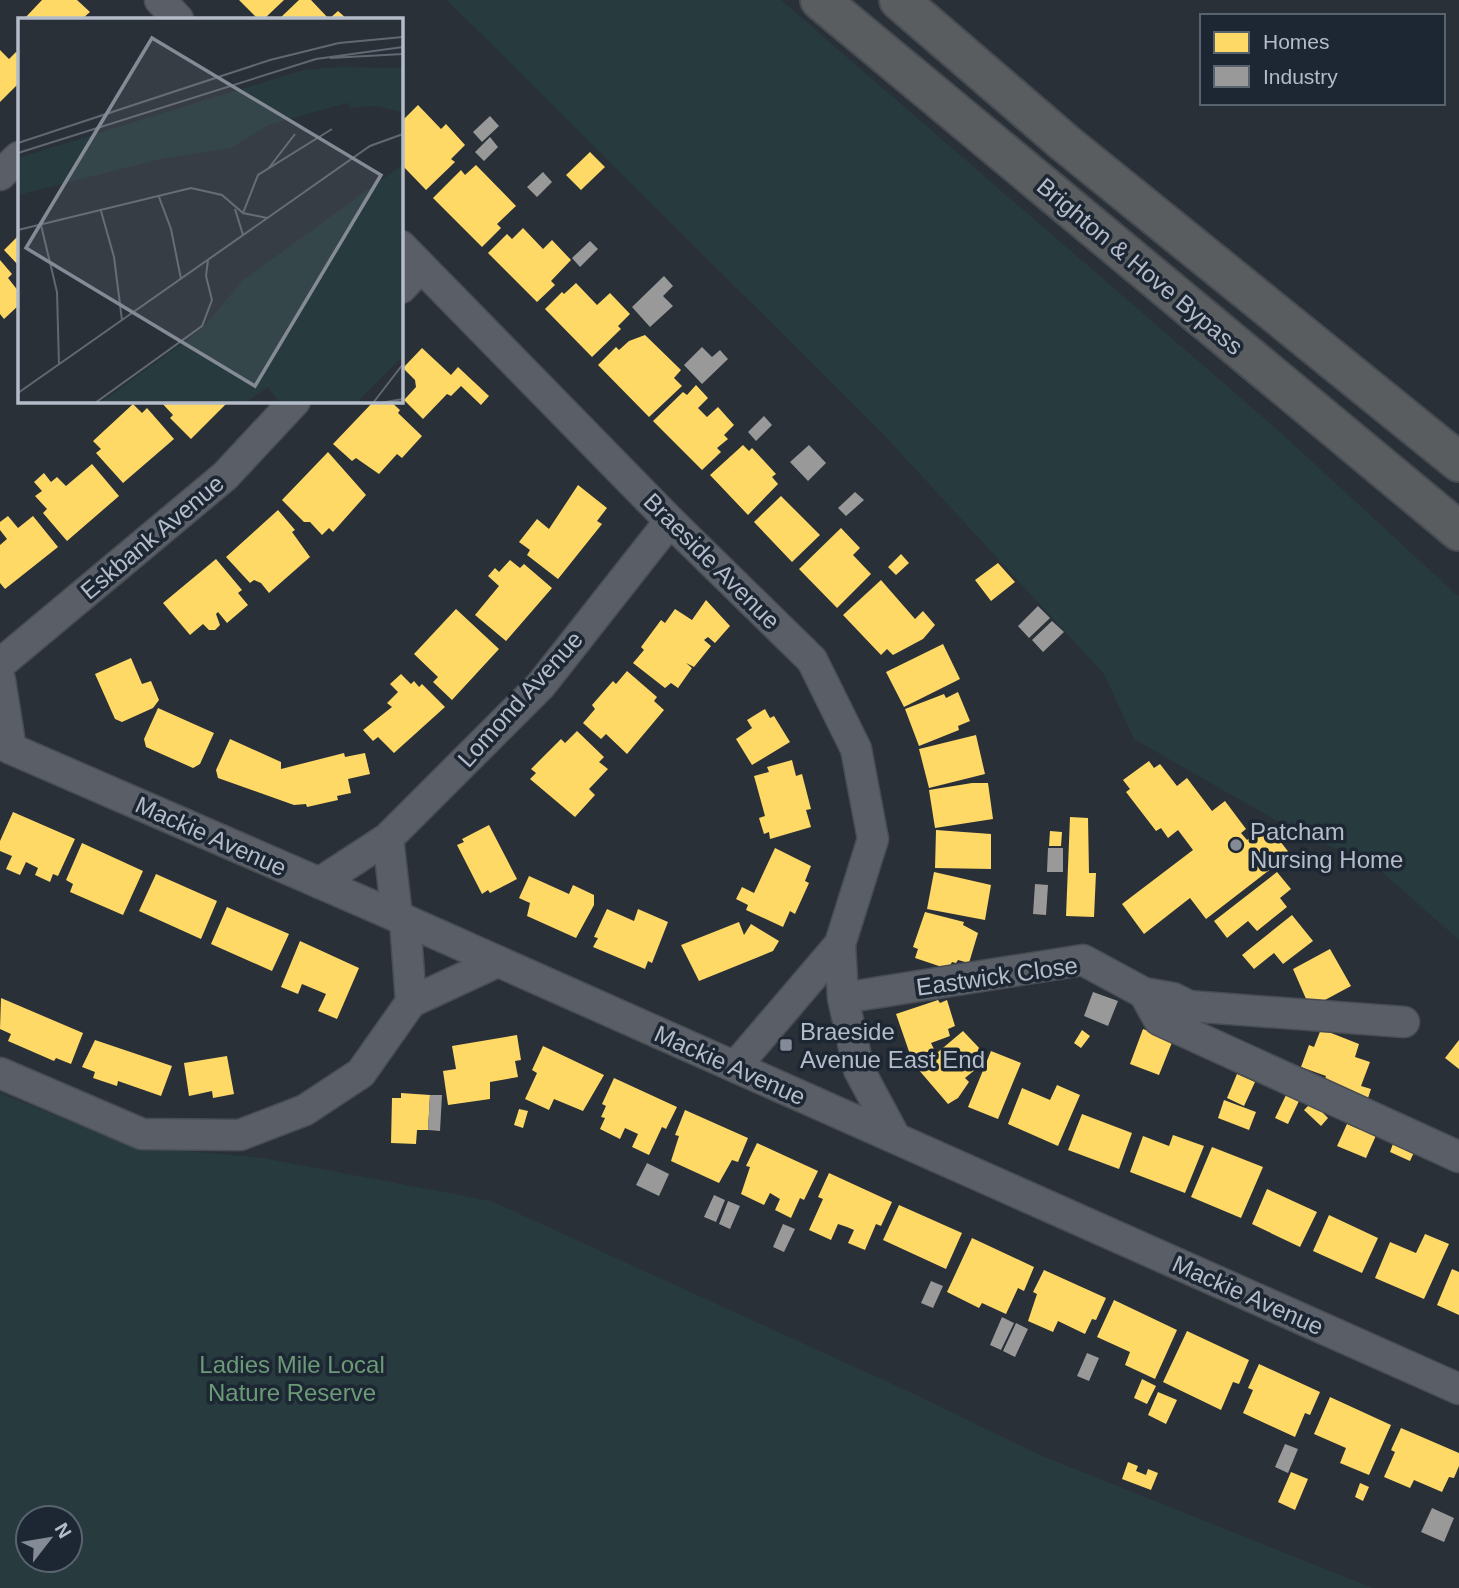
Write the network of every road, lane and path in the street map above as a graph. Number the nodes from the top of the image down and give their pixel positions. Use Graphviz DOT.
graph roads {
  1 [pos="820,0"];
  2 [pos="899,0"];
  3 [pos="18,158"];
  4 [pos="0,175"];
  5 [pos="411,257"];
  6 [pos="402,285"];
  7 [pos="294,402"];
  8 [pos="1459,462"];
  9 [pos="670,521"];
  10 [pos="1459,531"];
  11 [pos="0,664"];
  12 [pos="0,680"];
  13 [pos="6,746"];
  14 [pos="388,838"];
  15 [pos="319,883"];
  16 [pos="401,918"];
  17 [pos="840,944"];
  18 [pos="497,962"];
  19 [pos="1144,993"];
  20 [pos="843,998"];
  21 [pos="411,1002"];
  22 [pos="1404,1022"];
  23 [pos="735,1067"];
  24 [pos="0,1073"];
  25 [pos="895,1137"];
  26 [pos="1459,1157"];
  27 [pos="1459,1389"];
  1 -- 10 [label="highway, Brighton & Hove Bypass"];
  2 -- 8 [label="highway, Brighton & Hove Bypass"];
  3 -- 4 [label="street"];
  5 -- 6 [label="street"];
  5 -- 9 [label="street, Braeside Avenue"];
  7 -- 11 [label="street, Eskbank Avenue"];
  9 -- 14 [label="street, Lomond Avenue"];
  9 -- 17 [label="street, Braeside Avenue"];
  12 -- 13 [label="street"];
  13 -- 15 [label="street, Mackie Avenue"];
  14 -- 15 [label="street, Lomond Avenue"];
  14 -- 16 [label="street"];
  15 -- 16 [label="street, Mackie Avenue"];
  16 -- 18 [label="street, Mackie Avenue"];
  16 -- 21 [label="street"];
  17 -- 20 [label="street, Braeside Avenue"];
  17 -- 23 [label="street, Braeside Avenue"];
  18 -- 21 [label="street"];
  18 -- 23 [label="street, Mackie Avenue"];
  19 -- 20 [label="street, Eastwick Close"];
  19 -- 22 [label="street"];
  19 -- 26 [label="street"];
  20 -- 25 [label="street, Braeside Avenue"];
  21 -- 24 [label="street"];
  23 -- 25 [label="street, Mackie Avenue"];
  25 -- 27 [label="street, Mackie Avenue"];
}
